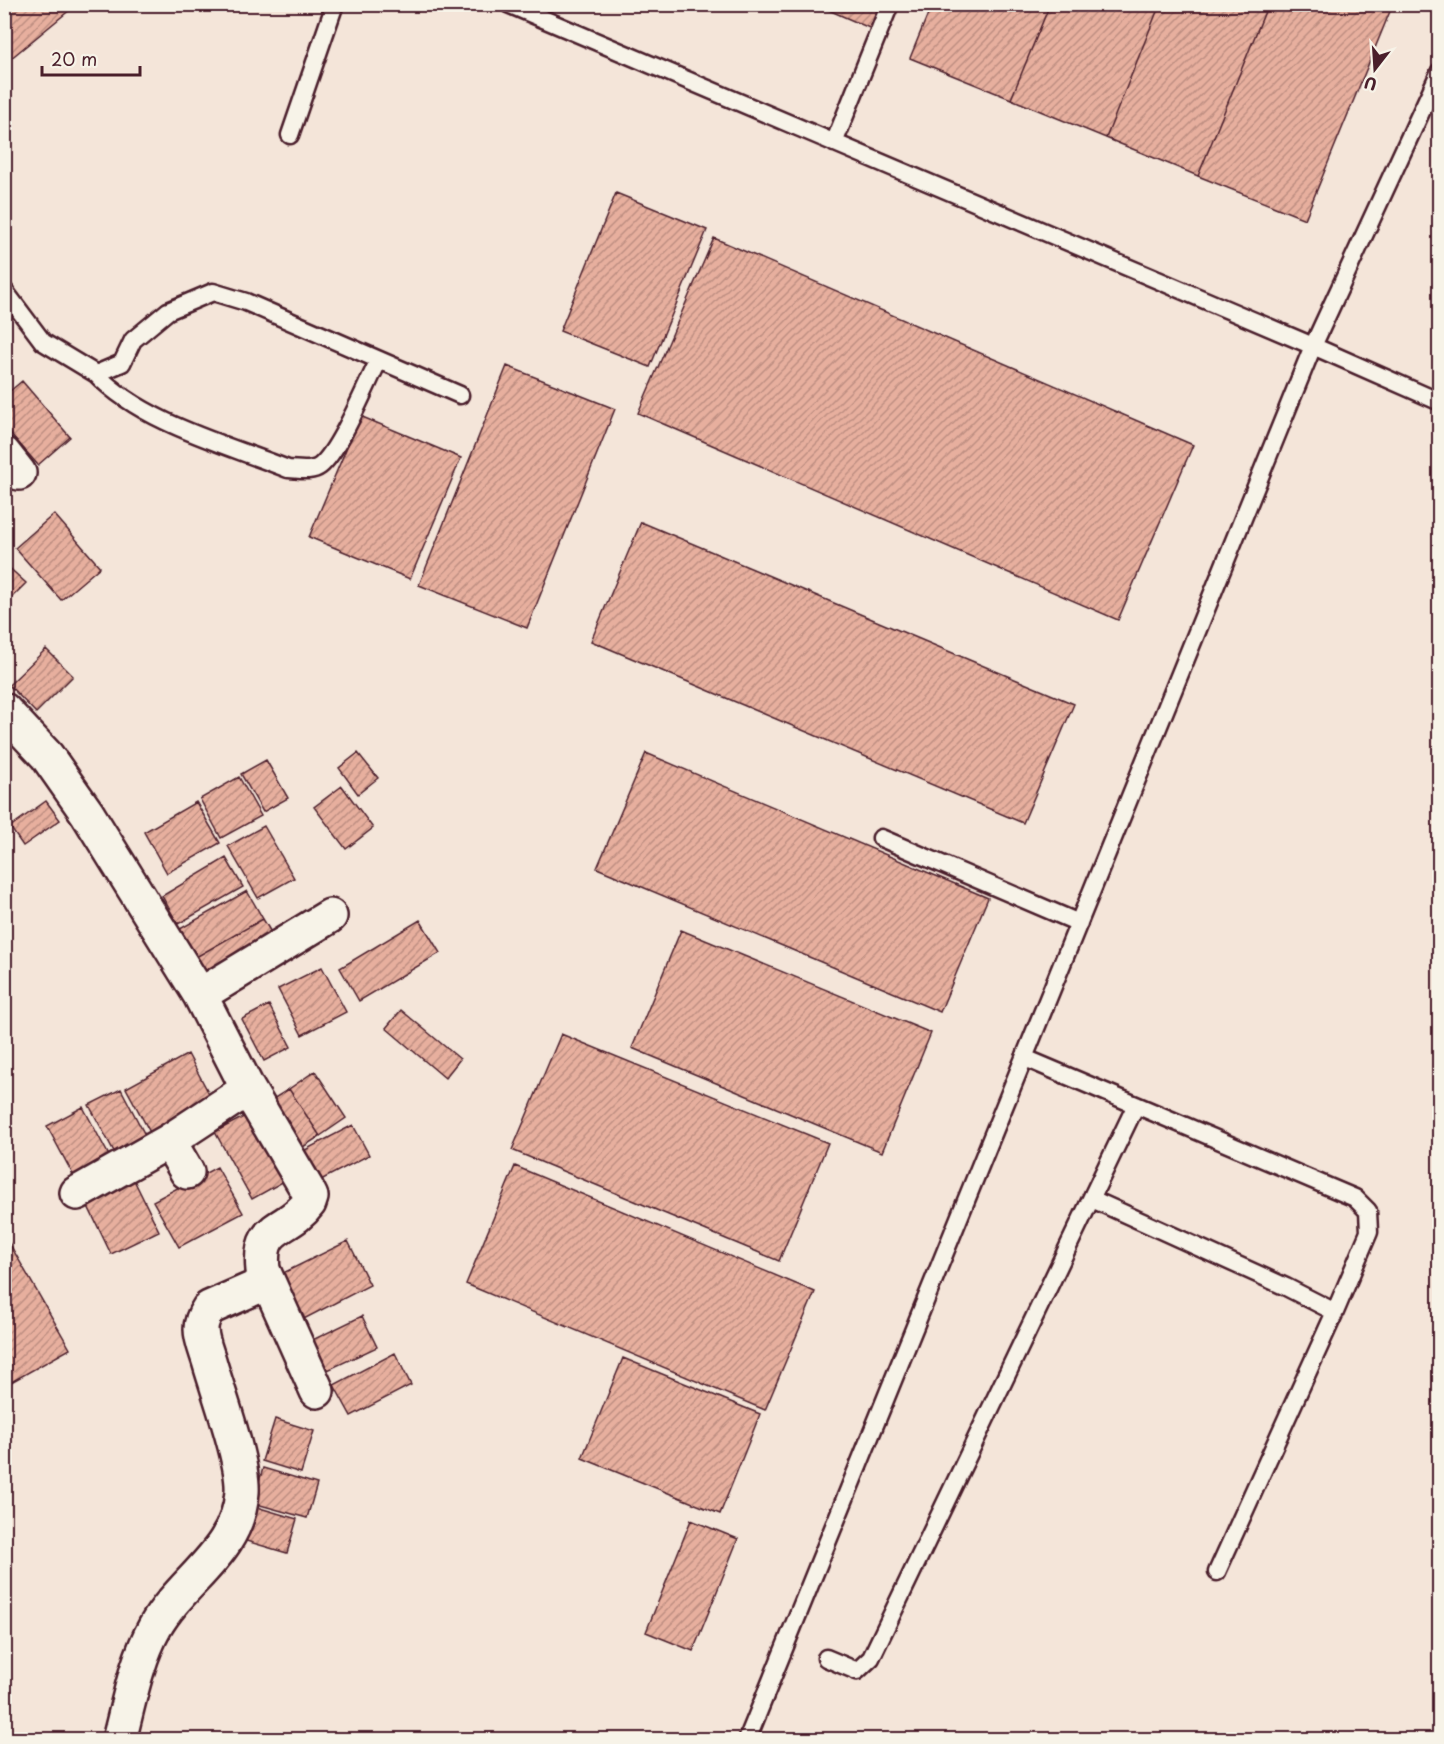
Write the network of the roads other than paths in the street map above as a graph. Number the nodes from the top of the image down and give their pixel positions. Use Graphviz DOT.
graph roads {
  1 [pos="335,4"];
  2 [pos="508,4"];
  3 [pos="890,4"];
  4 [pos="1440,70"];
  5 [pos="290,135"];
  6 [pos="834,143"];
  7 [pos="4,290"];
  8 [pos="1313,346"];
  9 [pos="379,360"];
  10 [pos="96,374"];
  11 [pos="460,395"];
  12 [pos="1440,402"];
  13 [pos="4,710"];
  14 [pos="881,838"];
  15 [pos="330,916"];
  16 [pos="1079,923"];
  17 [pos="200,995"];
  18 [pos="1025,1058"];
  19 [pos="248,1089"];
  20 [pos="1136,1105"];
  21 [pos="169,1141"];
  22 [pos="187,1172"];
  23 [pos="77,1193"];
  24 [pos="1092,1200"];
  25 [pos="268,1282"];
  26 [pos="1335,1312"];
  27 [pos="317,1391"];
  28 [pos="1217,1572"];
  29 [pos="826,1658"];
  30 [pos="119,1740"];
  31 [pos="747,1740"];
  1 -- 5 [label="lane"];
  2 -- 6 [label="lane"];
  3 -- 6 [label="lane"];
  4 -- 8 [label="lane"];
  6 -- 8 [label="lane"];
  7 -- 10 [label="lane"];
  8 -- 12 [label="lane"];
  8 -- 16 [label="lane"];
  9 -- 10 [label="lane"];
  9 -- 10 [label="lane"];
  9 -- 11 [label="lane"];
  13 -- 17 [label="street"];
  14 -- 16 [label="lane"];
  15 -- 17 [label="street"];
  16 -- 18 [label="lane"];
  17 -- 19 [label="street"];
  18 -- 20 [label="lane"];
  18 -- 31 [label="lane"];
  19 -- 21 [label="street"];
  19 -- 25 [label="street"];
  20 -- 24 [label="lane"];
  20 -- 26 [label="lane"];
  21 -- 22 [label="street"];
  21 -- 23 [label="street"];
  24 -- 26 [label="lane"];
  24 -- 29 [label="lane"];
  25 -- 27 [label="street"];
  25 -- 30 [label="street"];
  26 -- 28 [label="lane"];
}
